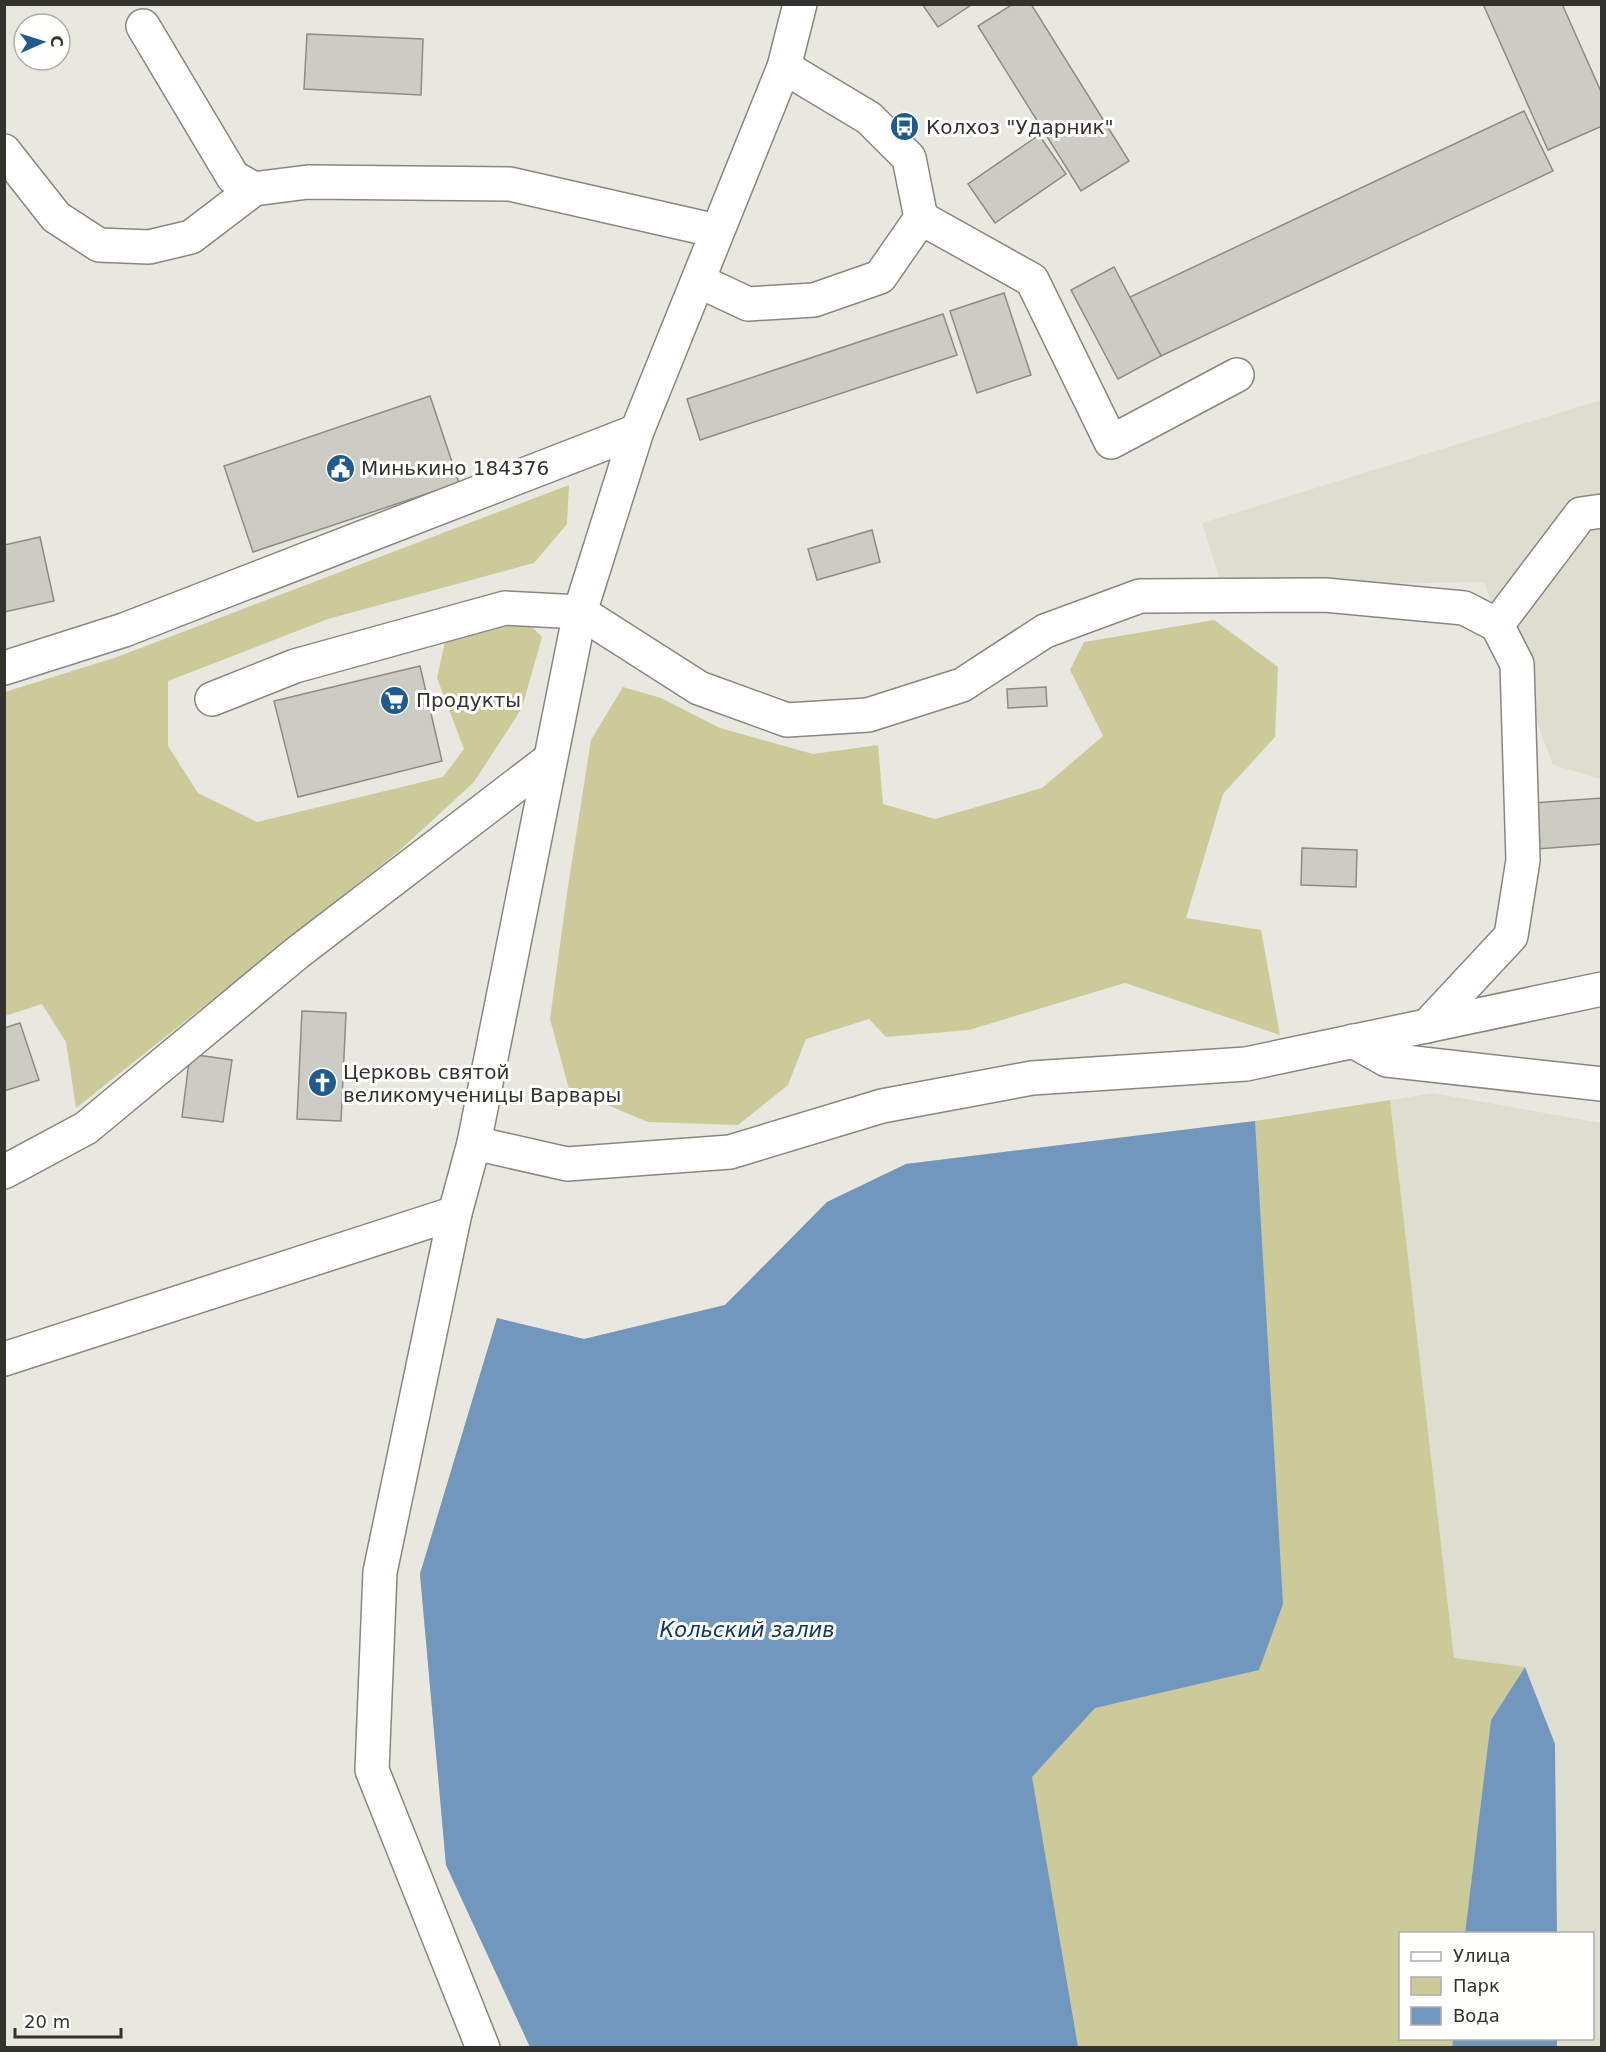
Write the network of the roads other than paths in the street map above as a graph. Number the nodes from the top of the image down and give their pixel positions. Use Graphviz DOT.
graph roads {
  1 [pos="800,4"];
  2 [pos="143,26"];
  3 [pos="784,67"];
  4 [pos="4,151"];
  5 [pos="254,189"];
  6 [pos="921,218"];
  7 [pos="717,231"];
  8 [pos="699,282"];
  9 [pos="1237,375"];
  10 [pos="637,431"];
  11 [pos="1602,511"];
  12 [pos="579,612"];
  13 [pos="1497,625"];
  14 [pos="4,668"];
  15 [pos="212,699"];
  16 [pos="549,760"];
  17 [pos="1602,989"];
  18 [pos="1427,1026"];
  19 [pos="1353,1041"];
  20 [pos="1602,1084"];
  21 [pos="474,1143"];
  22 [pos="4,1172"];
  23 [pos="455,1213"];
  24 [pos="4,1359"];
  25 [pos="483,2048"];
  1 -- 3 [label="street"];
  2 -- 5 [label="street"];
  3 -- 6 [label="street"];
  3 -- 7 [label="street"];
  4 -- 5 [label="street"];
  5 -- 7 [label="street"];
  6 -- 8 [label="street"];
  6 -- 9 [label="street"];
  7 -- 8 [label="street"];
  8 -- 10 [label="street"];
  10 -- 12 [label="street"];
  10 -- 14 [label="street"];
  11 -- 13 [label="street"];
  12 -- 13 [label="street"];
  12 -- 15 [label="street"];
  12 -- 16 [label="street"];
  13 -- 18 [label="street"];
  16 -- 21 [label="street"];
  16 -- 22 [label="street"];
  17 -- 18 [label="street"];
  18 -- 19 [label="street"];
  19 -- 20 [label="street"];
  19 -- 21 [label="street"];
  21 -- 23 [label="street"];
  23 -- 24 [label="street"];
  23 -- 25 [label="street"];
}
